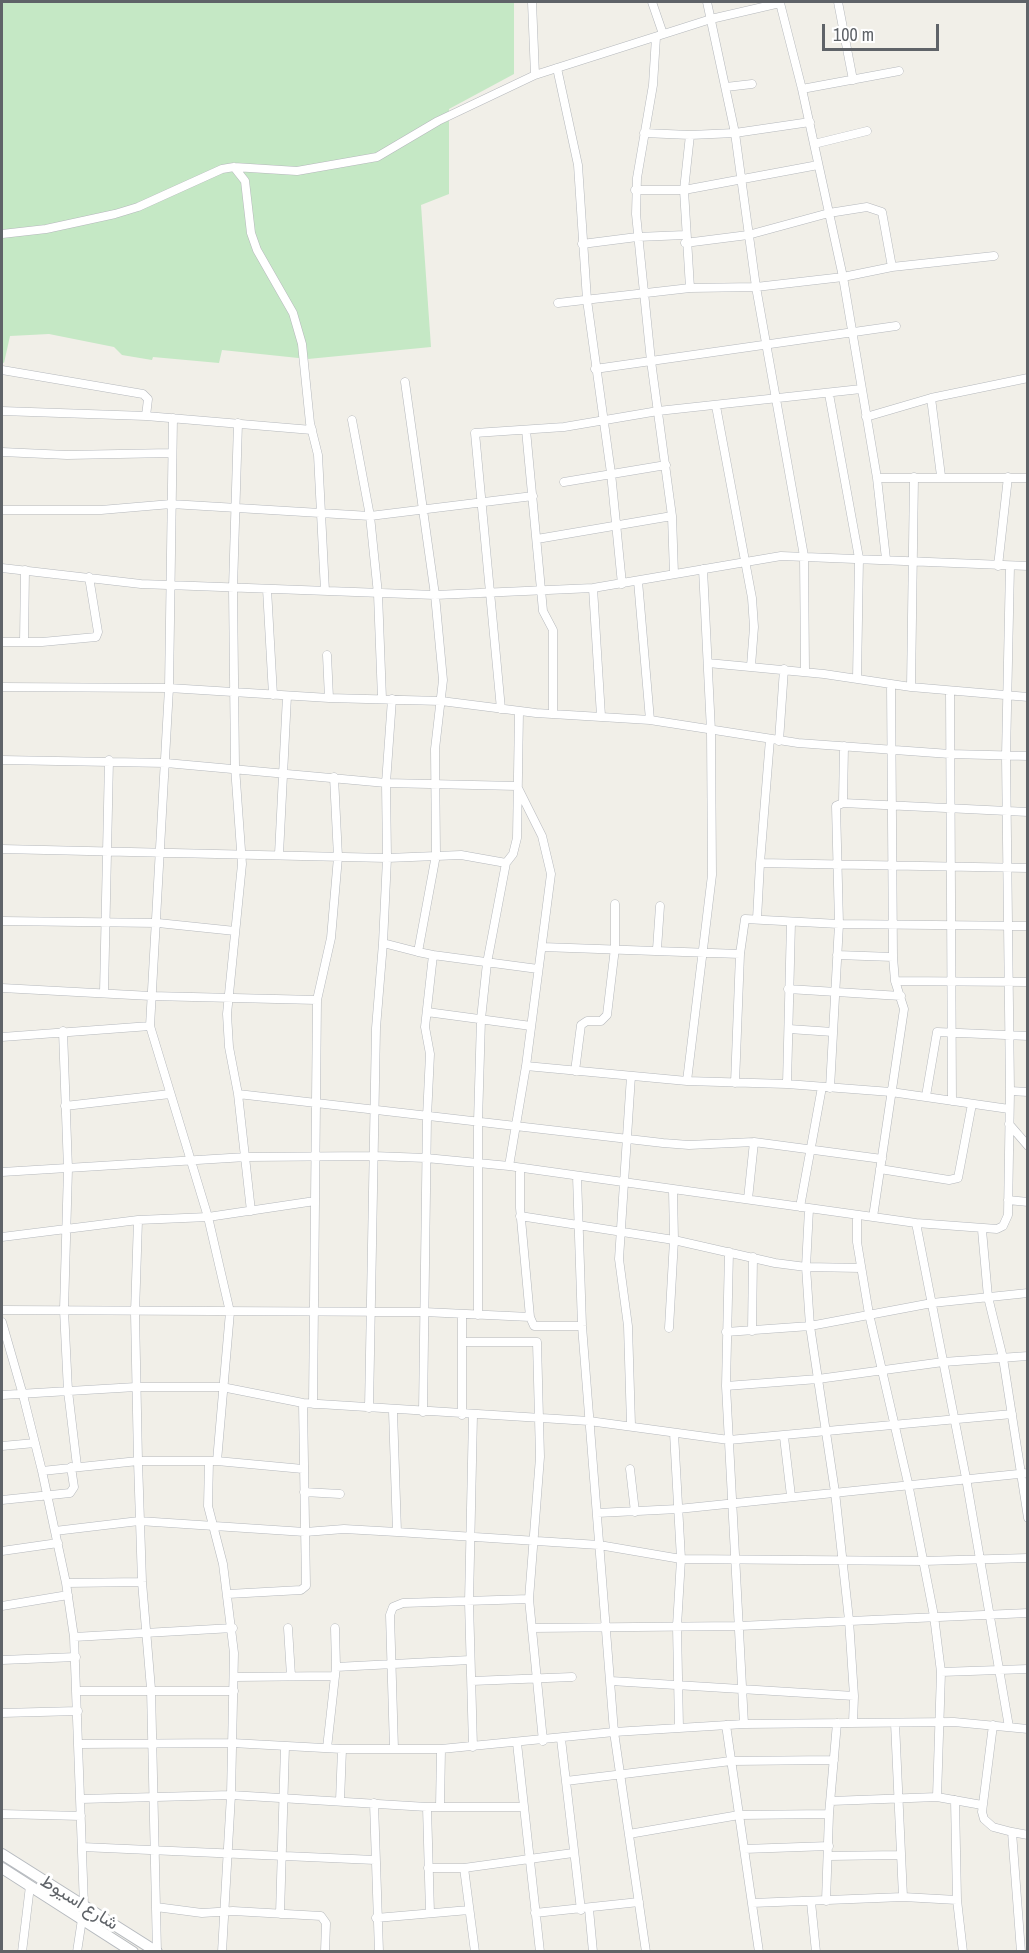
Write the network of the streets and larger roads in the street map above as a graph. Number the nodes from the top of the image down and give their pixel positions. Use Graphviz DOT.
graph roads {
  1 [pos="532,2"];
  2 [pos="652,2"];
  3 [pos="707,2"];
  4 [pos="782,2"];
  5 [pos="838,2"];
  6 [pos="711,19"];
  7 [pos="659,35"];
  8 [pos="557,68"];
  9 [pos="899,71"];
  10 [pos="535,75"];
  11 [pos="854,80"];
  12 [pos="752,84"];
  13 [pos="726,87"];
  14 [pos="802,89"];
  15 [pos="810,122"];
  16 [pos="867,131"];
  17 [pos="644,133"];
  18 [pos="735,133"];
  19 [pos="690,135"];
  20 [pos="814,144"];
  21 [pos="818,165"];
  22 [pos="234,167"];
  23 [pos="742,180"];
  24 [pos="635,190"];
  25 [pos="684,190"];
  26 [pos="829,213"];
  27 [pos="2,234"];
  28 [pos="748,236"];
  29 [pos="637,237"];
  30 [pos="685,239"];
  31 [pos="582,244"];
  32 [pos="994,256"];
  33 [pos="892,267"];
  34 [pos="843,277"];
  35 [pos="756,287"];
  36 [pos="690,288"];
  37 [pos="643,292"];
  38 [pos="587,300"];
  39 [pos="558,303"];
  40 [pos="896,326"];
  41 [pos="850,331"];
  42 [pos="766,344"];
  43 [pos="651,362"];
  44 [pos="595,369"];
  45 [pos="2,370"];
  46 [pos="1028,378"];
  47 [pos="405,382"];
  48 [pos="861,389"];
  49 [pos="829,394"];
  50 [pos="931,398"];
  51 [pos="777,399"];
  52 [pos="716,406"];
  53 [pos="2,411"];
  54 [pos="658,411"];
  55 [pos="146,416"];
  56 [pos="866,417"];
  57 [pos="173,418"];
  58 [pos="352,420"];
  59 [pos="602,421"];
  60 [pos="238,423"];
  61 [pos="312,430"];
  62 [pos="526,430"];
  63 [pos="2,452"];
  64 [pos="171,453"];
  65 [pos="666,465"];
  66 [pos="611,473"];
  67 [pos="941,476"];
  68 [pos="914,477"];
  69 [pos="1008,477"];
  70 [pos="877,478"];
  71 [pos="1028,478"];
  72 [pos="564,482"];
  73 [pos="533,496"];
  74 [pos="481,502"];
  75 [pos="171,504"];
  76 [pos="234,507"];
  77 [pos="2,510"];
  78 [pos="424,510"];
  79 [pos="321,514"];
  80 [pos="370,516"];
  81 [pos="672,516"];
  82 [pos="616,525"];
  83 [pos="537,539"];
  84 [pos="804,556"];
  85 [pos="859,558"];
  86 [pos="886,559"];
  87 [pos="912,560"];
  88 [pos="746,561"];
  89 [pos="998,566"];
  90 [pos="1010,566"];
  91 [pos="1028,566"];
  92 [pos="2,568"];
  93 [pos="702,568"];
  94 [pos="25,570"];
  95 [pos="674,574"];
  96 [pos="89,577"];
  97 [pos="639,581"];
  98 [pos="622,584"];
  99 [pos="172,586"];
  100 [pos="233,588"];
  101 [pos="593,588"];
  102 [pos="267,590"];
  103 [pos="325,591"];
  104 [pos="541,591"];
  105 [pos="378,594"];
  106 [pos="488,594"];
  107 [pos="435,595"];
  108 [pos="2,642"];
  109 [pos="24,642"];
  110 [pos="327,655"];
  111 [pos="708,663"];
  112 [pos="751,666"];
  113 [pos="784,669"];
  114 [pos="805,672"];
  115 [pos="858,680"];
  116 [pos="891,684"];
  117 [pos="2,687"];
  118 [pos="911,687"];
  119 [pos="169,688"];
  120 [pos="950,691"];
  121 [pos="236,693"];
  122 [pos="273,695"];
  123 [pos="287,696"];
  124 [pos="1008,696"];
  125 [pos="1028,697"];
  126 [pos="329,698"];
  127 [pos="382,699"];
  128 [pos="392,699"];
  129 [pos="441,701"];
  130 [pos="501,709"];
  131 [pos="519,712"];
  132 [pos="553,714"];
  133 [pos="601,716"];
  134 [pos="650,720"];
  135 [pos="711,731"];
  136 [pos="770,739"];
  137 [pos="779,741"];
  138 [pos="844,746"];
  139 [pos="892,751"];
  140 [pos="950,754"];
  141 [pos="1006,756"];
  142 [pos="1028,756"];
  143 [pos="2,760"];
  144 [pos="109,760"];
  145 [pos="166,763"];
  146 [pos="235,767"];
  147 [pos="283,772"];
  148 [pos="334,777"];
  149 [pos="386,783"];
  150 [pos="435,785"];
  151 [pos="517,786"];
  152 [pos="843,803"];
  153 [pos="893,806"];
  154 [pos="950,809"];
  155 [pos="1006,812"];
  156 [pos="1028,812"];
  157 [pos="2,849"];
  158 [pos="107,850"];
  159 [pos="162,851"];
  160 [pos="242,853"];
  161 [pos="279,854"];
  162 [pos="436,855"];
  163 [pos="338,857"];
  164 [pos="387,858"];
  165 [pos="506,863"];
  166 [pos="760,863"];
  167 [pos="838,864"];
  168 [pos="894,865"];
  169 [pos="950,866"];
  170 [pos="1007,867"];
  171 [pos="1028,868"];
  172 [pos="615,904"];
  173 [pos="660,906"];
  174 [pos="757,919"];
  175 [pos="2,921"];
  176 [pos="790,922"];
  177 [pos="105,923"];
  178 [pos="158,923"];
  179 [pos="839,924"];
  180 [pos="950,924"];
  181 [pos="894,925"];
  182 [pos="1007,925"];
  183 [pos="1028,926"];
  184 [pos="235,931"];
  185 [pos="383,943"];
  186 [pos="542,947"];
  187 [pos="615,948"];
  188 [pos="657,949"];
  189 [pos="418,951"];
  190 [pos="703,951"];
  191 [pos="740,954"];
  192 [pos="434,955"];
  193 [pos="837,955"];
  194 [pos="893,957"];
  195 [pos="487,963"];
  196 [pos="538,969"];
  197 [pos="894,981"];
  198 [pos="951,981"];
  199 [pos="1007,982"];
  200 [pos="1028,982"];
  201 [pos="2,988"];
  202 [pos="788,989"];
  203 [pos="104,992"];
  204 [pos="834,993"];
  205 [pos="151,996"];
  206 [pos="228,996"];
  207 [pos="901,996"];
  208 [pos="317,1000"];
  209 [pos="427,1012"];
  210 [pos="482,1018"];
  211 [pos="150,1026"];
  212 [pos="531,1026"];
  213 [pos="789,1029"];
  214 [pos="63,1031"];
  215 [pos="833,1032"];
  216 [pos="952,1034"];
  217 [pos="2,1036"];
  218 [pos="1008,1036"];
  219 [pos="1028,1036"];
  220 [pos="526,1066"];
  221 [pos="575,1071"];
  222 [pos="631,1076"];
  223 [pos="687,1081"];
  224 [pos="735,1083"];
  225 [pos="787,1084"];
  226 [pos="826,1088"];
  227 [pos="1010,1091"];
  228 [pos="891,1092"];
  229 [pos="1028,1092"];
  230 [pos="170,1094"];
  231 [pos="238,1094"];
  232 [pos="926,1096"];
  233 [pos="952,1101"];
  234 [pos="316,1103"];
  235 [pos="972,1104"];
  236 [pos="65,1106"];
  237 [pos="375,1110"];
  238 [pos="1009,1110"];
  239 [pos="427,1117"];
  240 [pos="478,1122"];
  241 [pos="1009,1124"];
  242 [pos="516,1126"];
  243 [pos="629,1139"];
  244 [pos="753,1142"];
  245 [pos="1028,1146"];
  246 [pos="811,1149"];
  247 [pos="316,1156"];
  248 [pos="374,1156"];
  249 [pos="246,1157"];
  250 [pos="426,1158"];
  251 [pos="882,1160"];
  252 [pos="191,1162"];
  253 [pos="478,1164"];
  254 [pos="509,1166"];
  255 [pos="520,1168"];
  256 [pos="68,1169"];
  257 [pos="880,1169"];
  258 [pos="2,1172"];
  259 [pos="577,1176"];
  260 [pos="625,1182"];
  261 [pos="673,1190"];
  262 [pos="748,1199"];
  263 [pos="1008,1200"];
  264 [pos="315,1201"];
  265 [pos="1028,1202"];
  266 [pos="800,1207"];
  267 [pos="809,1209"];
  268 [pos="251,1211"];
  269 [pos="520,1215"];
  270 [pos="857,1215"];
  271 [pos="208,1217"];
  272 [pos="873,1217"];
  273 [pos="138,1220"];
  274 [pos="576,1223"];
  275 [pos="916,1223"];
  276 [pos="67,1229"];
  277 [pos="982,1230"];
  278 [pos="620,1233"];
  279 [pos="2,1237"];
  280 [pos="674,1240"];
  281 [pos="729,1252"];
  282 [pos="753,1257"];
  283 [pos="806,1267"];
  284 [pos="861,1268"];
  285 [pos="1028,1293"];
  286 [pos="988,1297"];
  287 [pos="932,1303"];
  288 [pos="2,1310"];
  289 [pos="64,1310"];
  290 [pos="135,1312"];
  291 [pos="230,1312"];
  292 [pos="315,1312"];
  293 [pos="370,1312"];
  294 [pos="424,1312"];
  295 [pos="462,1314"];
  296 [pos="869,1314"];
  297 [pos="478,1315"];
  298 [pos="530,1317"];
  299 [pos="2,1322"];
  300 [pos="534,1326"];
  301 [pos="582,1326"];
  302 [pos="810,1326"];
  303 [pos="669,1328"];
  304 [pos="752,1330"];
  305 [pos="726,1332"];
  306 [pos="462,1342"];
  307 [pos="537,1342"];
  308 [pos="1028,1356"];
  309 [pos="1003,1358"];
  310 [pos="943,1362"];
  311 [pos="881,1370"];
  312 [pos="818,1379"];
  313 [pos="726,1386"];
  314 [pos="136,1387"];
  315 [pos="222,1387"];
  316 [pos="68,1391"];
  317 [pos="2,1395"];
  318 [pos="23,1395"];
  319 [pos="303,1403"];
  320 [pos="313,1404"];
  321 [pos="369,1408"];
  322 [pos="393,1411"];
  323 [pos="423,1412"];
  324 [pos="1012,1414"];
  325 [pos="462,1415"];
  326 [pos="473,1415"];
  327 [pos="541,1418"];
  328 [pos="954,1418"];
  329 [pos="589,1421"];
  330 [pos="631,1425"];
  331 [pos="895,1425"];
  332 [pos="825,1432"];
  333 [pos="674,1433"];
  334 [pos="784,1437"];
  335 [pos="729,1440"];
  336 [pos="35,1443"];
  337 [pos="2,1446"];
  338 [pos="138,1461"];
  339 [pos="213,1461"];
  340 [pos="74,1467"];
  341 [pos="303,1469"];
  342 [pos="630,1469"];
  343 [pos="42,1471"];
  344 [pos="1023,1473"];
  345 [pos="966,1478"];
  346 [pos="908,1483"];
  347 [pos="304,1492"];
  348 [pos="835,1492"];
  349 [pos="340,1494"];
  350 [pos="47,1495"];
  351 [pos="791,1496"];
  352 [pos="2,1500"];
  353 [pos="733,1502"];
  354 [pos="678,1509"];
  355 [pos="635,1512"];
  356 [pos="597,1513"];
  357 [pos="1028,1518"];
  358 [pos="139,1521"];
  359 [pos="213,1526"];
  360 [pos="55,1531"];
  361 [pos="305,1532"];
  362 [pos="397,1532"];
  363 [pos="471,1538"];
  364 [pos="535,1540"];
  365 [pos="58,1543"];
  366 [pos="599,1545"];
  367 [pos="2,1551"];
  368 [pos="1028,1558"];
  369 [pos="681,1559"];
  370 [pos="980,1559"];
  371 [pos="735,1561"];
  372 [pos="843,1561"];
  373 [pos="923,1562"];
  374 [pos="142,1582"];
  375 [pos="66,1583"];
  376 [pos="228,1594"];
  377 [pos="68,1595"];
  378 [pos="529,1599"];
  379 [pos="469,1602"];
  380 [pos="2,1606"];
  381 [pos="1028,1613"];
  382 [pos="990,1614"];
  383 [pos="934,1616"];
  384 [pos="849,1620"];
  385 [pos="606,1626"];
  386 [pos="677,1626"];
  387 [pos="739,1626"];
  388 [pos="232,1628"];
  389 [pos="288,1628"];
  390 [pos="335,1628"];
  391 [pos="531,1628"];
  392 [pos="148,1633"];
  393 [pos="74,1637"];
  394 [pos="76,1657"];
  395 [pos="2,1660"];
  396 [pos="470,1660"];
  397 [pos="391,1664"];
  398 [pos="336,1666"];
  399 [pos="1028,1669"];
  400 [pos="999,1670"];
  401 [pos="941,1672"];
  402 [pos="291,1676"];
  403 [pos="334,1676"];
  404 [pos="234,1677"];
  405 [pos="572,1677"];
  406 [pos="537,1679"];
  407 [pos="472,1681"];
  408 [pos="611,1681"];
  409 [pos="678,1686"];
  410 [pos="151,1689"];
  411 [pos="78,1691"];
  412 [pos="234,1691"];
  413 [pos="742,1691"];
  414 [pos="854,1696"];
  415 [pos="78,1711"];
  416 [pos="2,1713"];
  417 [pos="837,1723"];
  418 [pos="853,1723"];
  419 [pos="895,1723"];
  420 [pos="940,1723"];
  421 [pos="744,1724"];
  422 [pos="726,1725"];
  423 [pos="993,1725"];
  424 [pos="1009,1726"];
  425 [pos="679,1728"];
  426 [pos="1028,1729"];
  427 [pos="614,1732"];
  428 [pos="561,1739"];
  429 [pos="543,1741"];
  430 [pos="152,1742"];
  431 [pos="232,1743"];
  432 [pos="517,1743"];
  433 [pos="79,1744"];
  434 [pos="285,1746"];
  435 [pos="473,1747"];
  436 [pos="327,1748"];
  437 [pos="342,1749"];
  438 [pos="393,1749"];
  439 [pos="441,1749"];
  440 [pos="834,1760"];
  441 [pos="730,1761"];
  442 [pos="620,1776"];
  443 [pos="566,1780"];
  444 [pos="231,1795"];
  445 [pos="154,1797"];
  446 [pos="937,1797"];
  447 [pos="81,1799"];
  448 [pos="283,1799"];
  449 [pos="897,1800"];
  450 [pos="955,1800"];
  451 [pos="340,1801"];
  452 [pos="831,1801"];
  453 [pos="374,1803"];
  454 [pos="982,1805"];
  455 [pos="427,1807"];
  456 [pos="440,1807"];
  457 [pos="524,1807"];
  458 [pos="2,1814"];
  459 [pos="829,1814"];
  460 [pos="739,1815"];
  461 [pos="81,1816"];
  462 [pos="1012,1832"];
  463 [pos="628,1834"];
  464 [pos="1028,1835"];
  465 [pos="82,1846"];
  466 [pos="829,1846"];
  467 [pos="155,1849"];
  468 [pos="744,1849"];
  469 [pos="226,1853"];
  470 [pos="573,1853"];
  471 [pos="2,1854"];
  472 [pos="900,1855"];
  473 [pos="281,1856"];
  474 [pos="829,1856"];
  475 [pos="375,1860"];
  476 [pos="529,1860"];
  477 [pos="2,1868"];
  478 [pos="428,1868"];
  479 [pos="464,1868"];
  480 [pos="30,1886"];
  481 [pos="903,1897"];
  482 [pos="957,1900"];
  483 [pos="826,1901"];
  484 [pos="639,1902"];
  485 [pos="811,1902"];
  486 [pos="752,1903"];
  487 [pos="84,1906"];
  488 [pos="156,1906"];
  489 [pos="469,1910"];
  490 [pos="585,1910"];
  491 [pos="224,1911"];
  492 [pos="430,1913"];
  493 [pos="535,1913"];
  494 [pos="280,1914"];
  495 [pos="376,1918"];
  496 [pos="81,1919"];
  497 [pos="131,1951"];
  498 [pos="22,1952"];
  499 [pos="77,1952"];
  500 [pos="157,1952"];
  501 [pos="222,1952"];
  502 [pos="325,1952"];
  503 [pos="379,1952"];
  504 [pos="475,1952"];
  505 [pos="540,1952"];
  506 [pos="593,1952"];
  507 [pos="646,1952"];
  508 [pos="759,1952"];
  509 [pos="816,1952"];
  510 [pos="963,1952"];
  511 [pos="1021,1952"];
  1 -- 10 [label="street"];
  2 -- 7 [label="street"];
  3 -- 6 [label="street"];
  4 -- 6 [label="street"];
  4 -- 14 [label="street"];
  5 -- 11 [label="street"];
  6 -- 7 [label="street"];
  6 -- 13 [label="street"];
  7 -- 8 [label="street"];
  7 -- 17 [label="street"];
  8 -- 10 [label="street"];
  8 -- 31 [label="street"];
  9 -- 11 [label="street"];
  10 -- 22 [label="street"];
  11 -- 14 [label="street"];
  12 -- 13 [label="street"];
  13 -- 18 [label="street"];
  14 -- 15 [label="street"];
  15 -- 18 [label="street"];
  15 -- 20 [label="street"];
  16 -- 20 [label="street"];
  17 -- 19 [label="street"];
  17 -- 24 [label="street"];
  18 -- 19 [label="street"];
  18 -- 23 [label="street"];
  19 -- 25 [label="street"];
  20 -- 21 [label="street"];
  21 -- 23 [label="street"];
  21 -- 26 [label="street"];
  22 -- 27 [label="street"];
  22 -- 61 [label="street"];
  23 -- 25 [label="street"];
  23 -- 28 [label="street"];
  24 -- 25 [label="street"];
  24 -- 29 [label="street"];
  25 -- 30 [label="street"];
  26 -- 28 [label="street"];
  26 -- 33 [label="street"];
  26 -- 34 [label="street"];
  28 -- 30 [label="street"];
  28 -- 35 [label="street"];
  29 -- 30 [label="street"];
  29 -- 31 [label="street"];
  29 -- 37 [label="street"];
  30 -- 36 [label="street"];
  31 -- 38 [label="street"];
  32 -- 33 [label="street"];
  33 -- 34 [label="street"];
  34 -- 35 [label="street"];
  34 -- 41 [label="street"];
  35 -- 36 [label="street"];
  35 -- 42 [label="street"];
  36 -- 37 [label="street"];
  37 -- 38 [label="street"];
  37 -- 43 [label="street"];
  38 -- 39 [label="street"];
  38 -- 44 [label="street"];
  40 -- 41 [label="street"];
  41 -- 42 [label="street"];
  41 -- 48 [label="street"];
  42 -- 43 [label="street"];
  42 -- 51 [label="street"];
  43 -- 44 [label="street"];
  43 -- 54 [label="street"];
  44 -- 59 [label="street"];
  45 -- 55 [label="street"];
  46 -- 50 [label="street"];
  47 -- 78 [label="street"];
  48 -- 49 [label="street"];
  48 -- 56 [label="street"];
  49 -- 51 [label="street"];
  49 -- 85 [label="street"];
  50 -- 56 [label="street"];
  50 -- 67 [label="street"];
  51 -- 52 [label="street"];
  51 -- 84 [label="street"];
  52 -- 54 [label="street"];
  52 -- 88 [label="street"];
  53 -- 55 [label="street"];
  54 -- 59 [label="street"];
  54 -- 65 [label="street"];
  55 -- 57 [label="street"];
  56 -- 70 [label="street"];
  57 -- 60 [label="street"];
  57 -- 64 [label="street"];
  58 -- 80 [label="street"];
  59 -- 62 [label="street"];
  59 -- 66 [label="street"];
  60 -- 61 [label="street"];
  60 -- 76 [label="street"];
  61 -- 79 [label="street"];
  62 -- 73 [label="street"];
  62 -- 74 [label="street"];
  63 -- 64 [label="street"];
  64 -- 75 [label="street"];
  65 -- 66 [label="street"];
  65 -- 81 [label="street"];
  66 -- 72 [label="street"];
  66 -- 82 [label="street"];
  67 -- 68 [label="street"];
  67 -- 69 [label="street"];
  68 -- 70 [label="street"];
  68 -- 87 [label="street"];
  69 -- 71 [label="street"];
  69 -- 89 [label="street"];
  70 -- 86 [label="street"];
  73 -- 74 [label="street"];
  73 -- 83 [label="street"];
  74 -- 78 [label="street"];
  74 -- 106 [label="street"];
  75 -- 76 [label="street"];
  75 -- 77 [label="street"];
  75 -- 99 [label="street"];
  76 -- 79 [label="street"];
  76 -- 100 [label="street"];
  78 -- 80 [label="street"];
  78 -- 107 [label="street"];
  79 -- 80 [label="street"];
  79 -- 103 [label="street"];
  80 -- 105 [label="street"];
  81 -- 82 [label="street"];
  81 -- 95 [label="street"];
  82 -- 83 [label="street"];
  82 -- 98 [label="street"];
  83 -- 104 [label="street"];
  84 -- 85 [label="street"];
  84 -- 88 [label="street"];
  84 -- 114 [label="street"];
  85 -- 86 [label="street"];
  85 -- 115 [label="street"];
  86 -- 87 [label="street"];
  87 -- 89 [label="street"];
  87 -- 118 [label="street"];
  88 -- 93 [label="street"];
  88 -- 112 [label="street"];
  89 -- 90 [label="street"];
  90 -- 91 [label="street"];
  90 -- 124 [label="street"];
  92 -- 94 [label="street"];
  93 -- 95 [label="street"];
  93 -- 111 [label="street"];
  94 -- 96 [label="street"];
  94 -- 109 [label="street"];
  95 -- 97 [label="street"];
  96 -- 99 [label="street"];
  96 -- 109 [label="street"];
  97 -- 98 [label="street"];
  97 -- 134 [label="street"];
  98 -- 101 [label="street"];
  99 -- 100 [label="street"];
  99 -- 119 [label="street"];
  100 -- 102 [label="street"];
  100 -- 121 [label="street"];
  101 -- 104 [label="street"];
  101 -- 133 [label="street"];
  102 -- 103 [label="street"];
  102 -- 122 [label="street"];
  103 -- 105 [label="street"];
  104 -- 106 [label="street"];
  104 -- 132 [label="street"];
  105 -- 107 [label="street"];
  105 -- 127 [label="street"];
  106 -- 107 [label="street"];
  106 -- 130 [label="street"];
  107 -- 129 [label="street"];
  108 -- 109 [label="street"];
  110 -- 126 [label="street"];
  111 -- 112 [label="street"];
  111 -- 135 [label="street"];
  112 -- 113 [label="street"];
  113 -- 114 [label="street"];
  113 -- 137 [label="street"];
  114 -- 115 [label="street"];
  115 -- 116 [label="street"];
  116 -- 118 [label="street"];
  116 -- 139 [label="street"];
  117 -- 119 [label="street"];
  118 -- 120 [label="street"];
  119 -- 121 [label="street"];
  119 -- 145 [label="street"];
  120 -- 124 [label="street"];
  120 -- 140 [label="street"];
  121 -- 122 [label="street"];
  121 -- 146 [label="street"];
  122 -- 123 [label="street"];
  123 -- 126 [label="street"];
  123 -- 147 [label="street"];
  124 -- 125 [label="street"];
  124 -- 141 [label="street"];
  126 -- 127 [label="street"];
  127 -- 128 [label="street"];
  128 -- 129 [label="street"];
  128 -- 149 [label="street"];
  129 -- 130 [label="street"];
  129 -- 150 [label="street"];
  130 -- 131 [label="street"];
  131 -- 132 [label="street"];
  131 -- 151 [label="street"];
  132 -- 133 [label="street"];
  133 -- 134 [label="street"];
  134 -- 135 [label="street"];
  135 -- 136 [label="street"];
  135 -- 190 [label="street"];
  136 -- 137 [label="street"];
  136 -- 166 [label="street"];
  137 -- 138 [label="street"];
  138 -- 139 [label="street"];
  138 -- 152 [label="street"];
  139 -- 140 [label="street"];
  139 -- 153 [label="street"];
  140 -- 141 [label="street"];
  140 -- 154 [label="street"];
  141 -- 142 [label="street"];
  141 -- 155 [label="street"];
  143 -- 144 [label="street"];
  144 -- 145 [label="street"];
  144 -- 158 [label="street"];
  145 -- 146 [label="street"];
  145 -- 159 [label="street"];
  146 -- 147 [label="street"];
  146 -- 160 [label="street"];
  147 -- 148 [label="street"];
  147 -- 161 [label="street"];
  148 -- 149 [label="street"];
  148 -- 163 [label="street"];
  149 -- 150 [label="street"];
  149 -- 164 [label="street"];
  150 -- 151 [label="street"];
  150 -- 162 [label="street"];
  151 -- 165 [label="street"];
  151 -- 186 [label="street"];
  152 -- 153 [label="street"];
  152 -- 167 [label="street"];
  153 -- 154 [label="street"];
  153 -- 168 [label="street"];
  154 -- 155 [label="street"];
  154 -- 169 [label="street"];
  155 -- 156 [label="street"];
  155 -- 170 [label="street"];
  157 -- 158 [label="street"];
  158 -- 159 [label="street"];
  158 -- 177 [label="street"];
  159 -- 160 [label="street"];
  159 -- 178 [label="street"];
  160 -- 161 [label="street"];
  160 -- 184 [label="street"];
  161 -- 163 [label="street"];
  162 -- 164 [label="street"];
  162 -- 165 [label="street"];
  162 -- 189 [label="street"];
  163 -- 164 [label="street"];
  163 -- 208 [label="street"];
  164 -- 185 [label="street"];
  165 -- 195 [label="street"];
  166 -- 167 [label="street"];
  166 -- 174 [label="street"];
  167 -- 168 [label="street"];
  167 -- 179 [label="street"];
  168 -- 169 [label="street"];
  168 -- 181 [label="street"];
  169 -- 170 [label="street"];
  169 -- 180 [label="street"];
  170 -- 171 [label="street"];
  170 -- 182 [label="street"];
  172 -- 187 [label="street"];
  173 -- 188 [label="street"];
  174 -- 176 [label="street"];
  174 -- 191 [label="street"];
  175 -- 177 [label="street"];
  176 -- 179 [label="street"];
  176 -- 202 [label="street"];
  177 -- 178 [label="street"];
  177 -- 203 [label="street"];
  178 -- 184 [label="street"];
  178 -- 205 [label="street"];
  179 -- 181 [label="street"];
  179 -- 193 [label="street"];
  180 -- 181 [label="street"];
  180 -- 182 [label="street"];
  180 -- 198 [label="street"];
  181 -- 194 [label="street"];
  182 -- 183 [label="street"];
  182 -- 199 [label="street"];
  184 -- 206 [label="street"];
  185 -- 189 [label="street"];
  185 -- 237 [label="street"];
  186 -- 187 [label="street"];
  186 -- 196 [label="street"];
  187 -- 188 [label="street"];
  187 -- 221 [label="street"];
  188 -- 190 [label="street"];
  189 -- 192 [label="street"];
  190 -- 191 [label="street"];
  190 -- 223 [label="street"];
  191 -- 224 [label="street"];
  192 -- 195 [label="street"];
  192 -- 209 [label="street"];
  193 -- 194 [label="street"];
  193 -- 204 [label="street"];
  194 -- 197 [label="street"];
  195 -- 196 [label="street"];
  195 -- 210 [label="street"];
  196 -- 212 [label="street"];
  197 -- 198 [label="street"];
  197 -- 207 [label="street"];
  198 -- 199 [label="street"];
  198 -- 216 [label="street"];
  199 -- 200 [label="street"];
  199 -- 218 [label="street"];
  201 -- 203 [label="street"];
  202 -- 204 [label="street"];
  202 -- 213 [label="street"];
  203 -- 205 [label="street"];
  204 -- 207 [label="street"];
  204 -- 215 [label="street"];
  205 -- 206 [label="street"];
  205 -- 211 [label="street"];
  206 -- 208 [label="street"];
  206 -- 231 [label="street"];
  207 -- 228 [label="street"];
  208 -- 234 [label="street"];
  209 -- 210 [label="street"];
  209 -- 239 [label="street"];
  210 -- 212 [label="street"];
  210 -- 240 [label="street"];
  211 -- 214 [label="street"];
  211 -- 230 [label="street"];
  212 -- 220 [label="street"];
  213 -- 215 [label="street"];
  213 -- 225 [label="street"];
  214 -- 217 [label="street"];
  214 -- 236 [label="street"];
  215 -- 226 [label="street"];
  216 -- 218 [label="street"];
  216 -- 232 [label="street"];
  216 -- 233 [label="street"];
  218 -- 219 [label="street"];
  218 -- 227 [label="street"];
  220 -- 221 [label="street"];
  220 -- 242 [label="street"];
  221 -- 222 [label="street"];
  222 -- 223 [label="street"];
  222 -- 243 [label="street"];
  223 -- 224 [label="street"];
  224 -- 225 [label="street"];
  225 -- 226 [label="street"];
  226 -- 228 [label="street"];
  226 -- 246 [label="street"];
  227 -- 229 [label="street"];
  227 -- 238 [label="street"];
  228 -- 232 [label="street"];
  228 -- 251 [label="street"];
  230 -- 236 [label="street"];
  230 -- 252 [label="street"];
  231 -- 234 [label="street"];
  231 -- 249 [label="street"];
  232 -- 233 [label="street"];
  233 -- 235 [label="street"];
  234 -- 237 [label="street"];
  234 -- 247 [label="street"];
  235 -- 238 [label="street"];
  235 -- 257 [label="street"];
  236 -- 256 [label="street"];
  237 -- 239 [label="street"];
  237 -- 248 [label="street"];
  238 -- 241 [label="street"];
  239 -- 240 [label="street"];
  239 -- 250 [label="street"];
  240 -- 242 [label="street"];
  240 -- 253 [label="street"];
  241 -- 245 [label="street"];
  241 -- 263 [label="street"];
  242 -- 243 [label="street"];
  242 -- 254 [label="street"];
  243 -- 244 [label="street"];
  243 -- 260 [label="street"];
  244 -- 246 [label="street"];
  244 -- 262 [label="street"];
  246 -- 251 [label="street"];
  246 -- 266 [label="street"];
  247 -- 248 [label="street"];
  247 -- 249 [label="street"];
  247 -- 264 [label="street"];
  248 -- 250 [label="street"];
  248 -- 293 [label="street"];
  249 -- 252 [label="street"];
  249 -- 268 [label="street"];
  250 -- 253 [label="street"];
  250 -- 294 [label="street"];
  251 -- 257 [label="street"];
  252 -- 256 [label="street"];
  252 -- 271 [label="street"];
  253 -- 254 [label="street"];
  253 -- 297 [label="street"];
  254 -- 255 [label="street"];
  255 -- 259 [label="street"];
  255 -- 269 [label="street"];
  256 -- 258 [label="street"];
  256 -- 276 [label="street"];
  257 -- 272 [label="street"];
  259 -- 260 [label="street"];
  259 -- 274 [label="street"];
  260 -- 261 [label="street"];
  260 -- 278 [label="street"];
  261 -- 262 [label="street"];
  261 -- 280 [label="street"];
  262 -- 266 [label="street"];
  263 -- 265 [label="street"];
  263 -- 277 [label="street"];
  264 -- 268 [label="street"];
  264 -- 292 [label="street"];
  266 -- 267 [label="street"];
  267 -- 270 [label="street"];
  267 -- 283 [label="street"];
  268 -- 271 [label="street"];
  269 -- 274 [label="street"];
  269 -- 298 [label="street"];
  270 -- 272 [label="street"];
  270 -- 284 [label="street"];
  271 -- 273 [label="street"];
  271 -- 291 [label="street"];
  272 -- 275 [label="street"];
  273 -- 276 [label="street"];
  273 -- 290 [label="street"];
  274 -- 278 [label="street"];
  274 -- 301 [label="street"];
  275 -- 277 [label="street"];
  275 -- 287 [label="street"];
  276 -- 279 [label="street"];
  276 -- 289 [label="street"];
  277 -- 286 [label="street"];
  278 -- 280 [label="street"];
  278 -- 330 [label="street"];
  280 -- 281 [label="street"];
  280 -- 303 [label="street"];
  281 -- 282 [label="street"];
  281 -- 305 [label="street"];
  282 -- 283 [label="street"];
  282 -- 304 [label="street"];
  283 -- 284 [label="street"];
  283 -- 302 [label="street"];
  284 -- 296 [label="street"];
  285 -- 286 [label="street"];
  286 -- 287 [label="street"];
  286 -- 309 [label="street"];
  287 -- 296 [label="street"];
  287 -- 310 [label="street"];
  288 -- 289 [label="street"];
  289 -- 290 [label="street"];
  289 -- 316 [label="street"];
  290 -- 291 [label="street"];
  290 -- 314 [label="street"];
  291 -- 292 [label="street"];
  291 -- 315 [label="street"];
  292 -- 293 [label="street"];
  292 -- 320 [label="street"];
  293 -- 294 [label="street"];
  293 -- 321 [label="street"];
  294 -- 295 [label="street"];
  294 -- 323 [label="street"];
  295 -- 297 [label="street"];
  295 -- 306 [label="street"];
  296 -- 302 [label="street"];
  296 -- 311 [label="street"];
  297 -- 298 [label="street"];
  298 -- 300 [label="street"];
  299 -- 318 [label="street"];
  300 -- 301 [label="street"];
  300 -- 307 [label="street"];
  301 -- 329 [label="street"];
  302 -- 304 [label="street"];
  302 -- 312 [label="street"];
  304 -- 305 [label="street"];
  305 -- 313 [label="street"];
  306 -- 307 [label="street"];
  306 -- 325 [label="street"];
  307 -- 327 [label="street"];
  308 -- 309 [label="street"];
  309 -- 310 [label="street"];
  309 -- 324 [label="street"];
  310 -- 311 [label="street"];
  310 -- 328 [label="street"];
  311 -- 312 [label="street"];
  311 -- 331 [label="street"];
  312 -- 313 [label="street"];
  312 -- 332 [label="street"];
  313 -- 335 [label="street"];
  314 -- 315 [label="street"];
  314 -- 316 [label="street"];
  314 -- 338 [label="street"];
  315 -- 319 [label="street"];
  315 -- 339 [label="street"];
  316 -- 318 [label="street"];
  316 -- 340 [label="street"];
  317 -- 318 [label="street"];
  318 -- 336 [label="street"];
  319 -- 320 [label="street"];
  319 -- 341 [label="street"];
  320 -- 321 [label="street"];
  321 -- 322 [label="street"];
  322 -- 323 [label="street"];
  322 -- 362 [label="street"];
  323 -- 325 [label="street"];
  324 -- 328 [label="street"];
  324 -- 344 [label="street"];
  325 -- 326 [label="street"];
  326 -- 327 [label="street"];
  326 -- 363 [label="street"];
  327 -- 329 [label="street"];
  327 -- 364 [label="street"];
  328 -- 331 [label="street"];
  328 -- 345 [label="street"];
  329 -- 330 [label="street"];
  329 -- 356 [label="street"];
  330 -- 333 [label="street"];
  331 -- 332 [label="street"];
  331 -- 346 [label="street"];
  332 -- 334 [label="street"];
  332 -- 348 [label="street"];
  333 -- 335 [label="street"];
  333 -- 354 [label="street"];
  334 -- 335 [label="street"];
  334 -- 351 [label="street"];
  335 -- 353 [label="street"];
  336 -- 337 [label="street"];
  336 -- 343 [label="street"];
  338 -- 339 [label="street"];
  338 -- 340 [label="street"];
  338 -- 358 [label="street"];
  339 -- 341 [label="street"];
  339 -- 359 [label="street"];
  340 -- 343 [label="street"];
  340 -- 350 [label="street"];
  341 -- 347 [label="street"];
  342 -- 355 [label="street"];
  343 -- 350 [label="street"];
  344 -- 345 [label="street"];
  344 -- 357 [label="street"];
  345 -- 346 [label="street"];
  345 -- 370 [label="street"];
  346 -- 348 [label="street"];
  346 -- 373 [label="street"];
  347 -- 349 [label="street"];
  347 -- 361 [label="street"];
  348 -- 351 [label="street"];
  348 -- 372 [label="street"];
  350 -- 352 [label="street"];
  350 -- 360 [label="street"];
  351 -- 353 [label="street"];
  353 -- 354 [label="street"];
  353 -- 371 [label="street"];
  354 -- 355 [label="street"];
  354 -- 369 [label="street"];
  355 -- 356 [label="street"];
  356 -- 366 [label="street"];
  358 -- 359 [label="street"];
  358 -- 360 [label="street"];
  358 -- 374 [label="street"];
  359 -- 361 [label="street"];
  359 -- 376 [label="street"];
  360 -- 365 [label="street"];
  361 -- 362 [label="street"];
  361 -- 376 [label="street"];
  362 -- 363 [label="street"];
  363 -- 364 [label="street"];
  363 -- 379 [label="street"];
  364 -- 366 [label="street"];
  364 -- 378 [label="street"];
  365 -- 367 [label="street"];
  365 -- 375 [label="street"];
  366 -- 369 [label="street"];
  366 -- 385 [label="street"];
  368 -- 370 [label="street"];
  369 -- 371 [label="street"];
  369 -- 386 [label="street"];
  370 -- 373 [label="street"];
  370 -- 382 [label="street"];
  371 -- 372 [label="street"];
  371 -- 387 [label="street"];
  372 -- 373 [label="street"];
  372 -- 384 [label="street"];
  373 -- 383 [label="street"];
  374 -- 375 [label="street"];
  374 -- 392 [label="street"];
  375 -- 377 [label="street"];
  376 -- 388 [label="street"];
  377 -- 380 [label="street"];
  377 -- 393 [label="street"];
  378 -- 379 [label="street"];
  378 -- 391 [label="street"];
  379 -- 396 [label="street"];
  379 -- 397 [label="street"];
  381 -- 382 [label="street"];
  382 -- 383 [label="street"];
  382 -- 400 [label="street"];
  383 -- 384 [label="street"];
  383 -- 401 [label="street"];
  384 -- 387 [label="street"];
  384 -- 414 [label="street"];
  385 -- 386 [label="street"];
  385 -- 391 [label="street"];
  385 -- 408 [label="street"];
  386 -- 387 [label="street"];
  386 -- 409 [label="street"];
  387 -- 413 [label="street"];
  388 -- 392 [label="street"];
  388 -- 404 [label="street"];
  389 -- 402 [label="street"];
  390 -- 398 [label="street"];
  391 -- 406 [label="street"];
  392 -- 393 [label="street"];
  392 -- 410 [label="street"];
  393 -- 394 [label="street"];
  394 -- 395 [label="street"];
  394 -- 411 [label="street"];
  396 -- 397 [label="street"];
  396 -- 407 [label="street"];
  397 -- 398 [label="street"];
  397 -- 438 [label="street"];
  398 -- 403 [label="street"];
  399 -- 400 [label="street"];
  400 -- 401 [label="street"];
  400 -- 424 [label="street"];
  401 -- 420 [label="street"];
  402 -- 403 [label="street"];
  402 -- 404 [label="street"];
  403 -- 436 [label="street"];
  404 -- 412 [label="street"];
  405 -- 406 [label="street"];
  406 -- 407 [label="street"];
  406 -- 429 [label="street"];
  407 -- 435 [label="street"];
  408 -- 409 [label="street"];
  408 -- 427 [label="street"];
  409 -- 413 [label="street"];
  409 -- 425 [label="street"];
  410 -- 411 [label="street"];
  410 -- 412 [label="street"];
  410 -- 430 [label="street"];
  411 -- 415 [label="street"];
  412 -- 431 [label="street"];
  413 -- 414 [label="street"];
  413 -- 421 [label="street"];
  414 -- 418 [label="street"];
  415 -- 416 [label="street"];
  415 -- 433 [label="street"];
  417 -- 418 [label="street"];
  417 -- 421 [label="street"];
  417 -- 440 [label="street"];
  418 -- 419 [label="street"];
  419 -- 420 [label="street"];
  419 -- 449 [label="street"];
  420 -- 423 [label="street"];
  420 -- 446 [label="street"];
  421 -- 422 [label="street"];
  422 -- 425 [label="street"];
  422 -- 441 [label="street"];
  423 -- 424 [label="street"];
  423 -- 454 [label="street"];
  424 -- 426 [label="street"];
  425 -- 427 [label="street"];
  427 -- 428 [label="street"];
  427 -- 442 [label="street"];
  428 -- 429 [label="street"];
  428 -- 443 [label="street"];
  429 -- 432 [label="street"];
  430 -- 431 [label="street"];
  430 -- 433 [label="street"];
  430 -- 445 [label="street"];
  431 -- 434 [label="street"];
  431 -- 444 [label="street"];
  432 -- 435 [label="street"];
  432 -- 457 [label="street"];
  433 -- 447 [label="street"];
  434 -- 436 [label="street"];
  434 -- 448 [label="street"];
  435 -- 439 [label="street"];
  436 -- 437 [label="street"];
  437 -- 438 [label="street"];
  437 -- 451 [label="street"];
  438 -- 439 [label="street"];
  439 -- 456 [label="street"];
  440 -- 441 [label="street"];
  440 -- 452 [label="street"];
  441 -- 442 [label="street"];
  441 -- 460 [label="street"];
  442 -- 443 [label="street"];
  442 -- 463 [label="street"];
  443 -- 470 [label="street"];
  444 -- 445 [label="street"];
  444 -- 448 [label="street"];
  444 -- 469 [label="street"];
  445 -- 447 [label="street"];
  445 -- 467 [label="street"];
  446 -- 449 [label="street"];
  446 -- 450 [label="street"];
  447 -- 461 [label="street"];
  448 -- 451 [label="street"];
  448 -- 473 [label="street"];
  449 -- 452 [label="street"];
  449 -- 472 [label="street"];
  450 -- 454 [label="street"];
  450 -- 482 [label="street"];
  451 -- 453 [label="street"];
  452 -- 459 [label="street"];
  453 -- 455 [label="street"];
  453 -- 475 [label="street"];
  454 -- 462 [label="street"];
  455 -- 456 [label="street"];
  455 -- 478 [label="street"];
  456 -- 457 [label="street"];
  457 -- 476 [label="street"];
  458 -- 461 [label="street"];
  459 -- 460 [label="street"];
  459 -- 466 [label="street"];
  460 -- 463 [label="street"];
  460 -- 468 [label="street"];
  461 -- 465 [label="street"];
  462 -- 464 [label="street"];
  462 -- 511 [label="street"];
  463 -- 484 [label="street"];
  465 -- 467 [label="street"];
  465 -- 487 [label="street"];
  466 -- 468 [label="street"];
  466 -- 474 [label="street"];
  467 -- 469 [label="street"];
  467 -- 488 [label="street"];
  468 -- 486 [label="street"];
  469 -- 473 [label="street"];
  469 -- 491 [label="street"];
  470 -- 476 [label="street"];
  470 -- 490 [label="street"];
  471 -- 487 [label="street, شارع اسيوط"];
  472 -- 474 [label="street"];
  472 -- 481 [label="street"];
  473 -- 475 [label="street"];
  473 -- 494 [label="street"];
  474 -- 483 [label="street"];
  475 -- 495 [label="street"];
  476 -- 479 [label="street"];
  476 -- 493 [label="street"];
  477 -- 480 [label="street, شارع اسيوط"];
  478 -- 479 [label="street"];
  478 -- 492 [label="street"];
  479 -- 489 [label="street"];
  480 -- 496 [label="street, شارع اسيوط"];
  480 -- 498 [label="street"];
  481 -- 482 [label="street"];
  481 -- 483 [label="street"];
  482 -- 510 [label="street"];
  483 -- 485 [label="street"];
  484 -- 490 [label="street"];
  484 -- 507 [label="street"];
  485 -- 486 [label="street"];
  485 -- 509 [label="street"];
  486 -- 508 [label="street"];
  487 -- 496 [label="street"];
  487 -- 500 [label="street, شارع اسيوط"];
  488 -- 491 [label="street"];
  488 -- 500 [label="street"];
  489 -- 492 [label="street"];
  489 -- 504 [label="street"];
  490 -- 493 [label="street"];
  490 -- 506 [label="street"];
  491 -- 494 [label="street"];
  491 -- 501 [label="street"];
  492 -- 495 [label="street"];
  493 -- 505 [label="street"];
  494 -- 502 [label="street"];
  495 -- 503 [label="street"];
  496 -- 497 [label="street, شارع اسيوط"];
  496 -- 499 [label="street"];
}
